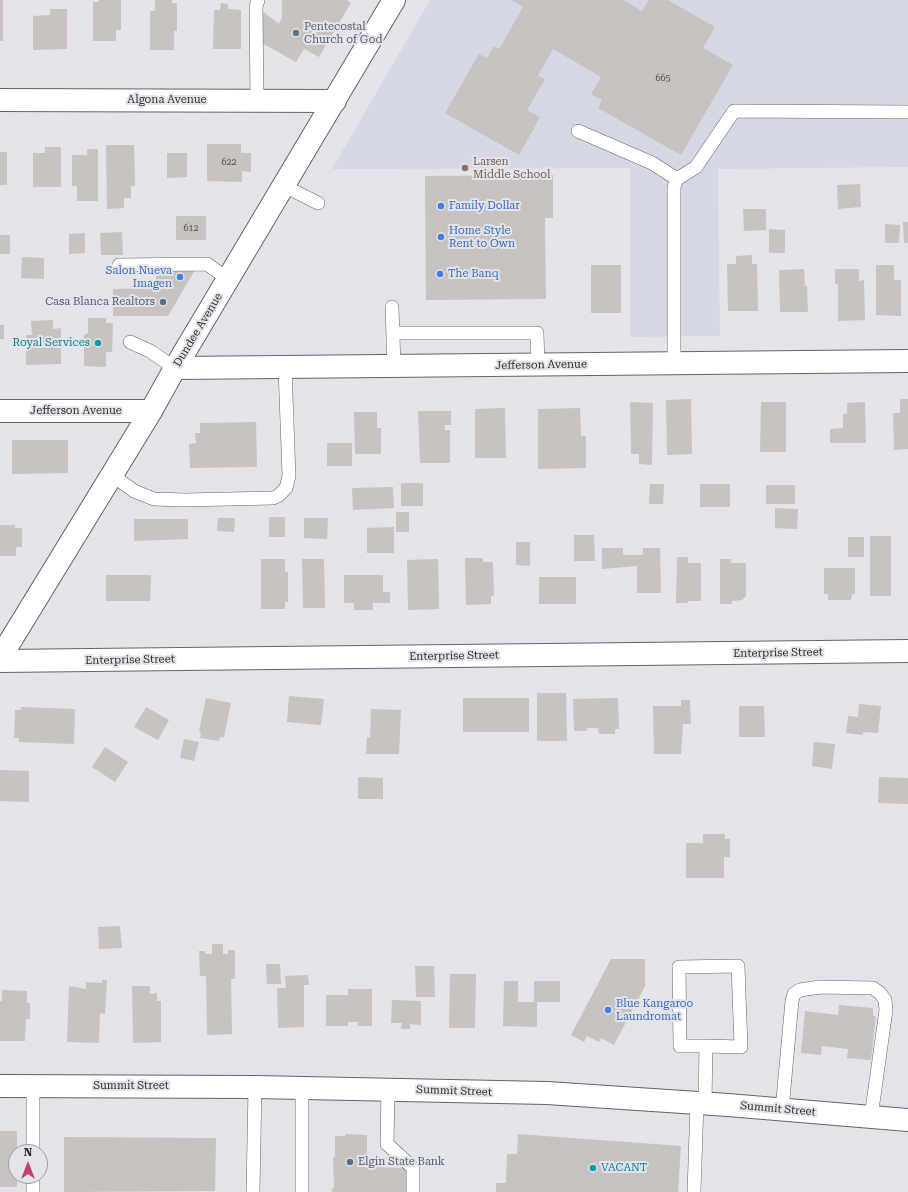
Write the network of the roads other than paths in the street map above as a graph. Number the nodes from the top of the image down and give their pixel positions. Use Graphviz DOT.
graph roads {
  1 [pos="258,0"];
  2 [pos="394,0"];
  3 [pos="0,100"];
  4 [pos="257,100"];
  5 [pos="335,101"];
  6 [pos="908,112"];
  7 [pos="578,131"];
  8 [pos="677,179"];
  9 [pos="284,186"];
  10 [pos="318,203"];
  11 [pos="119,265"];
  12 [pos="228,279"];
  13 [pos="392,307"];
  14 [pos="393,333"];
  15 [pos="130,342"];
  16 [pos="908,361"];
  17 [pos="674,363"];
  18 [pos="538,365"];
  19 [pos="394,366"];
  20 [pos="175,368"];
  21 [pos="285,368"];
  22 [pos="0,411"];
  23 [pos="152,412"];
  24 [pos="112,475"];
  25 [pos="908,651"];
  26 [pos="0,660"];
  27 [pos="706,1046"];
  28 [pos="0,1086"];
  29 [pos="33,1086"];
  30 [pos="255,1087"];
  31 [pos="302,1088"];
  32 [pos="388,1089"];
  33 [pos="701,1103"];
  34 [pos="782,1110"];
  35 [pos="871,1117"];
  36 [pos="908,1120"];
  37 [pos="33,1144"];
  38 [pos="253,1192"];
  39 [pos="302,1192"];
  40 [pos="413,1192"];
  41 [pos="694,1192"];
  1 -- 4 [label="lane"];
  2 -- 5 [label="street, Dundee Avenue"];
  3 -- 4 [label="street, Algona Avenue"];
  4 -- 5 [label="street, Algona Avenue"];
  5 -- 9 [label="street, Dundee Avenue"];
  6 -- 8 [label="lane"];
  7 -- 8 [label="lane"];
  8 -- 17 [label="lane"];
  9 -- 10 [label="lane"];
  9 -- 12 [label="street, Dundee Avenue"];
  11 -- 12 [label="lane"];
  12 -- 20 [label="street, Dundee Avenue"];
  13 -- 14 [label="lane"];
  14 -- 18 [label="lane"];
  14 -- 19 [label="lane"];
  15 -- 20 [label="lane"];
  16 -- 17 [label="street, Jefferson Avenue"];
  17 -- 18 [label="street, Jefferson Avenue"];
  18 -- 19 [label="street, Jefferson Avenue"];
  19 -- 21 [label="street, Jefferson Avenue"];
  20 -- 21 [label="street, Jefferson Avenue"];
  20 -- 23 [label="street, Dundee Avenue"];
  21 -- 24 [label="lane"];
  22 -- 23 [label="street, Jefferson Avenue"];
  23 -- 24 [label="street, Dundee Avenue"];
  24 -- 26 [label="street, Dundee Avenue"];
  25 -- 26 [label="street, Enterprise Street"];
  27 -- 27 [label="lane"];
  27 -- 33 [label="lane"];
  28 -- 29 [label="street, Summit Street"];
  29 -- 30 [label="street, Summit Street"];
  29 -- 37 [label="lane"];
  30 -- 31 [label="street, Summit Street"];
  30 -- 38 [label="lane"];
  31 -- 32 [label="street, Summit Street"];
  31 -- 39 [label="lane"];
  32 -- 33 [label="street, Summit Street"];
  32 -- 40 [label="lane"];
  33 -- 34 [label="street, Summit Street"];
  33 -- 41 [label="lane"];
  34 -- 35 [label="street, Summit Street"];
  34 -- 35 [label="lane"];
  35 -- 36 [label="street, Summit Street"];
}
